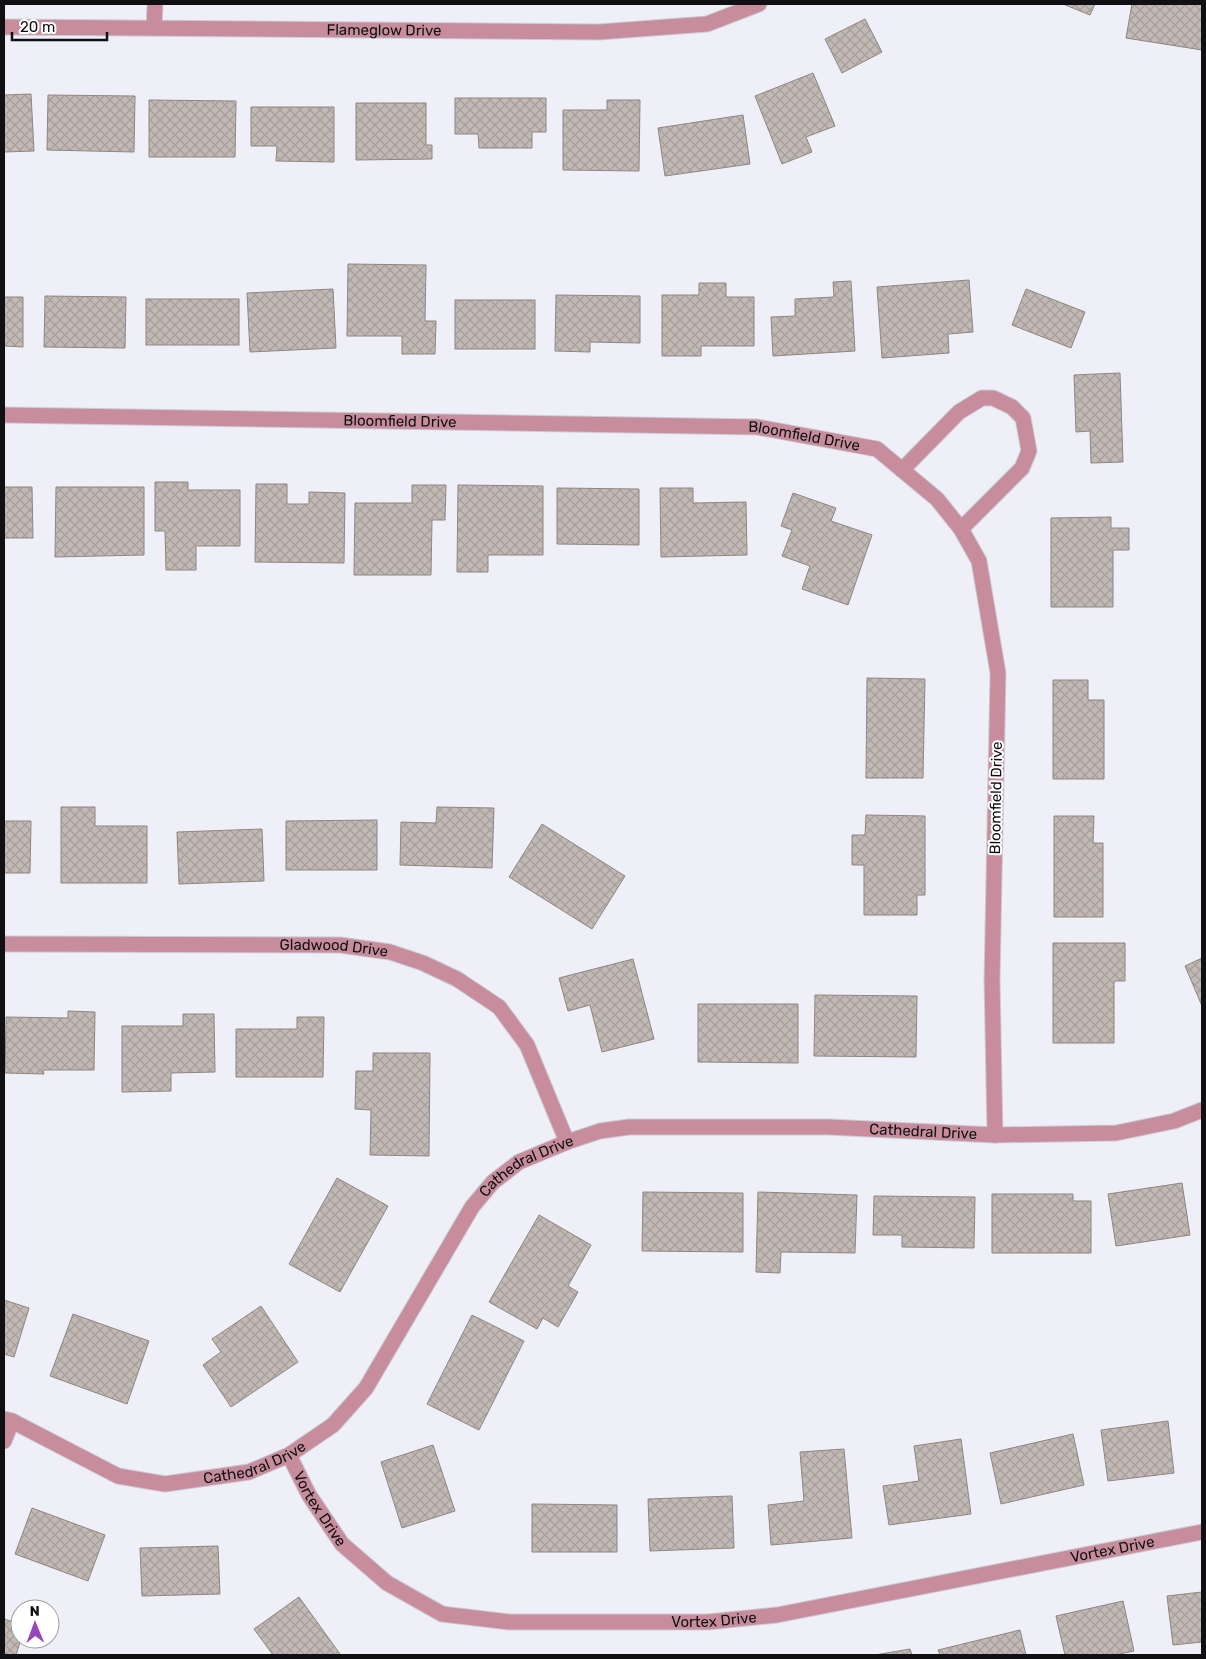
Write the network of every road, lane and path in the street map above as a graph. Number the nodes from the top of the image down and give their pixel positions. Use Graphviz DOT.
graph roads {
  1 [pos="155,4"];
  2 [pos="759,4"];
  3 [pos="4,26"];
  4 [pos="154,28"];
  5 [pos="4,415"];
  6 [pos="902,470"];
  7 [pos="961,530"];
  8 [pos="4,944"];
  9 [pos="1202,1110"];
  10 [pos="995,1134"];
  11 [pos="567,1142"];
  12 [pos="8,1420"];
  13 [pos="4,1441"];
  14 [pos="290,1456"];
  15 [pos="1202,1532"];
  1 -- 4 [label="street"];
  2 -- 4 [label="street, Flameglow Drive"];
  3 -- 4 [label="street, Flameglow Drive"];
  5 -- 6 [label="street, Bloomfield Drive"];
  6 -- 7 [label="street, Bloomfield Drive"];
  6 -- 7 [label="street"];
  7 -- 10 [label="street, Bloomfield Drive"];
  8 -- 11 [label="street, Gladwood Drive"];
  9 -- 10 [label="street, Cathedral Drive"];
  10 -- 11 [label="street, Cathedral Drive"];
  11 -- 14 [label="street, Cathedral Drive"];
  12 -- 13 [label="street"];
  12 -- 14 [label="street, Cathedral Drive"];
  14 -- 15 [label="street, Vortex Drive"];
}
